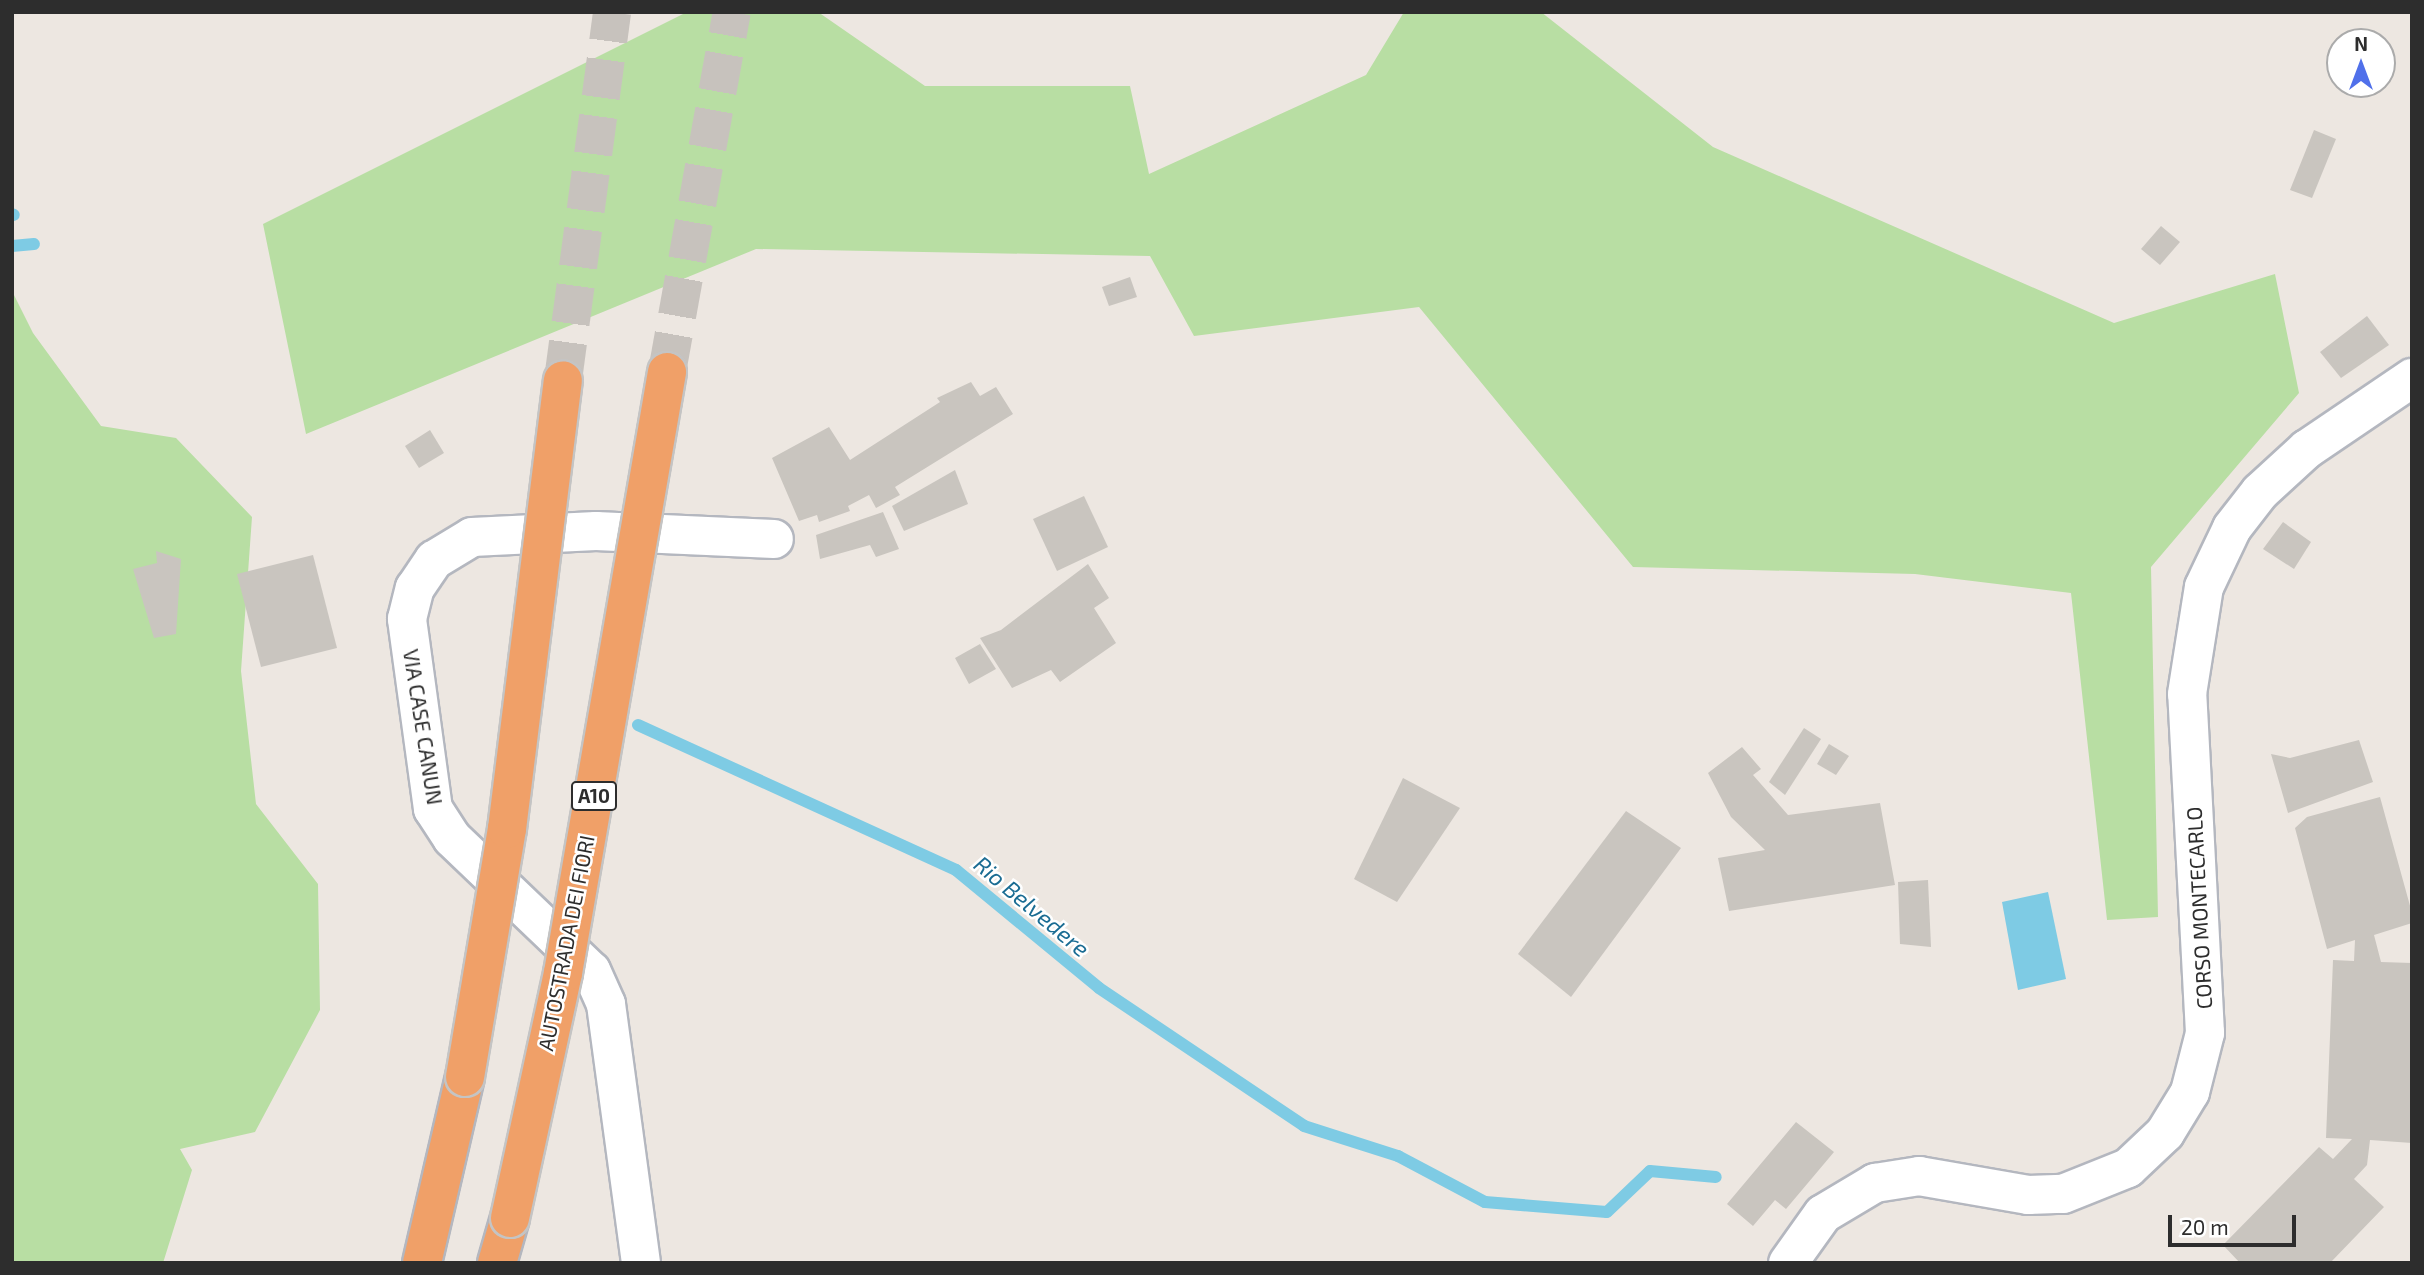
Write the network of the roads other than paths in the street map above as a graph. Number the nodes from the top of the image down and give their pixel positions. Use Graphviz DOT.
graph roads {
  1 [pos="667,372"];
  2 [pos="2412,378"];
  3 [pos="563,380"];
  4 [pos="774,539"];
  5 [pos="422,1263"];
  6 [pos="497,1263"];
  7 [pos="641,1263"];
  8 [pos="1788,1263"];
  1 -- 6 [label="highway, AUTOSTRADA DEI FIORI / A10, bridge"];
  2 -- 8 [label="main road, CORSO MONTECARLO"];
  3 -- 5 [label="highway, bridge"];
  4 -- 7 [label="main road, VIA CASE CANUN"];
}
